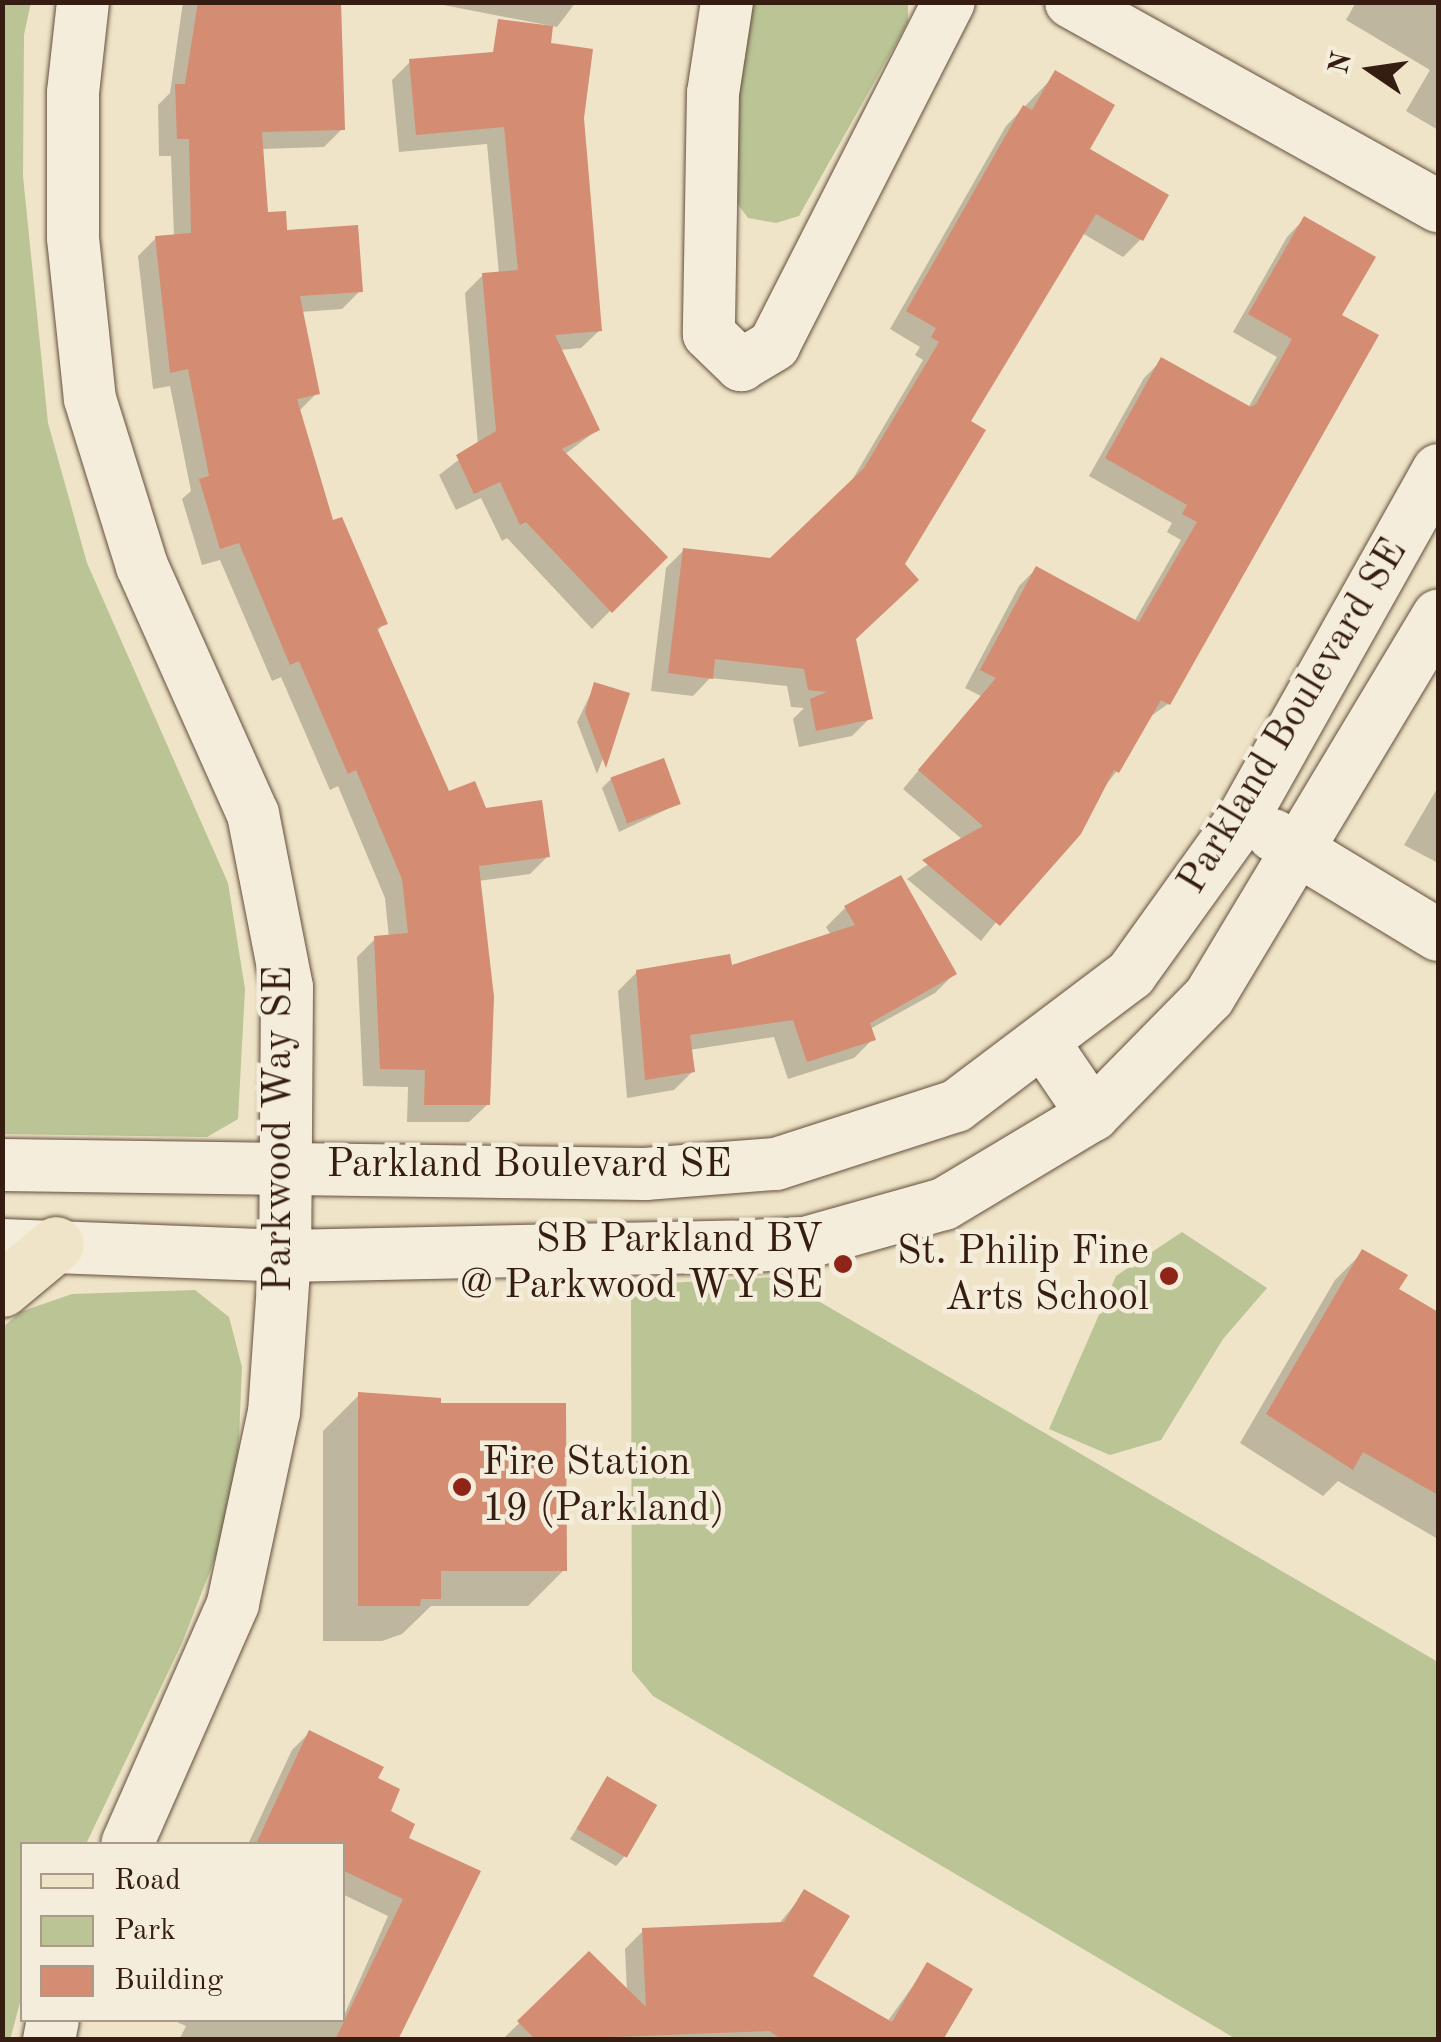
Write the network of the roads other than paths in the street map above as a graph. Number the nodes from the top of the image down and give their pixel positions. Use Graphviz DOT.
graph roads {
  1 [pos="84,2"];
  2 [pos="727,2"];
  3 [pos="949,2"];
  4 [pos="1072,2"];
  5 [pos="1438,206"];
  6 [pos="1438,470"];
  7 [pos="1438,616"];
  8 [pos="1243,818"];
  9 [pos="1300,851"];
  10 [pos="1438,935"];
  11 [pos="1044,1043"];
  12 [pos="1094,1114"];
  13 [pos="2,1165"];
  14 [pos="286,1166"];
  15 [pos="56,1244"];
  16 [pos="2,1246"];
  17 [pos="285,1256"];
  18 [pos="2,1289"];
  19 [pos="128,1842"];
  1 -- 14 [label="street, Parkwood Way SE"];
  2 -- 3 [label="street"];
  4 -- 5 [label="street"];
  6 -- 8 [label="street, Parkland Boulevard SE"];
  7 -- 9 [label="street, Parkland Boulevard SE"];
  8 -- 9 [label="street"];
  8 -- 11 [label="street, Parkland Boulevard SE"];
  9 -- 10 [label="street"];
  9 -- 12 [label="street, Parkland Boulevard SE"];
  11 -- 12 [label="street"];
  11 -- 14 [label="street, Parkland Boulevard SE"];
  12 -- 17 [label="street, Parkland Boulevard SE"];
  13 -- 14 [label="street, Parkland Boulevard SE"];
  14 -- 17 [label="street, Parkwood Way SE"];
  15 -- 16 [label="street, Parkland Boulevard SE"];
  15 -- 17 [label="street, Parkland Boulevard SE"];
  15 -- 18 [label="main road"];
  17 -- 19 [label="street, Parkwood Way SE"];
}
